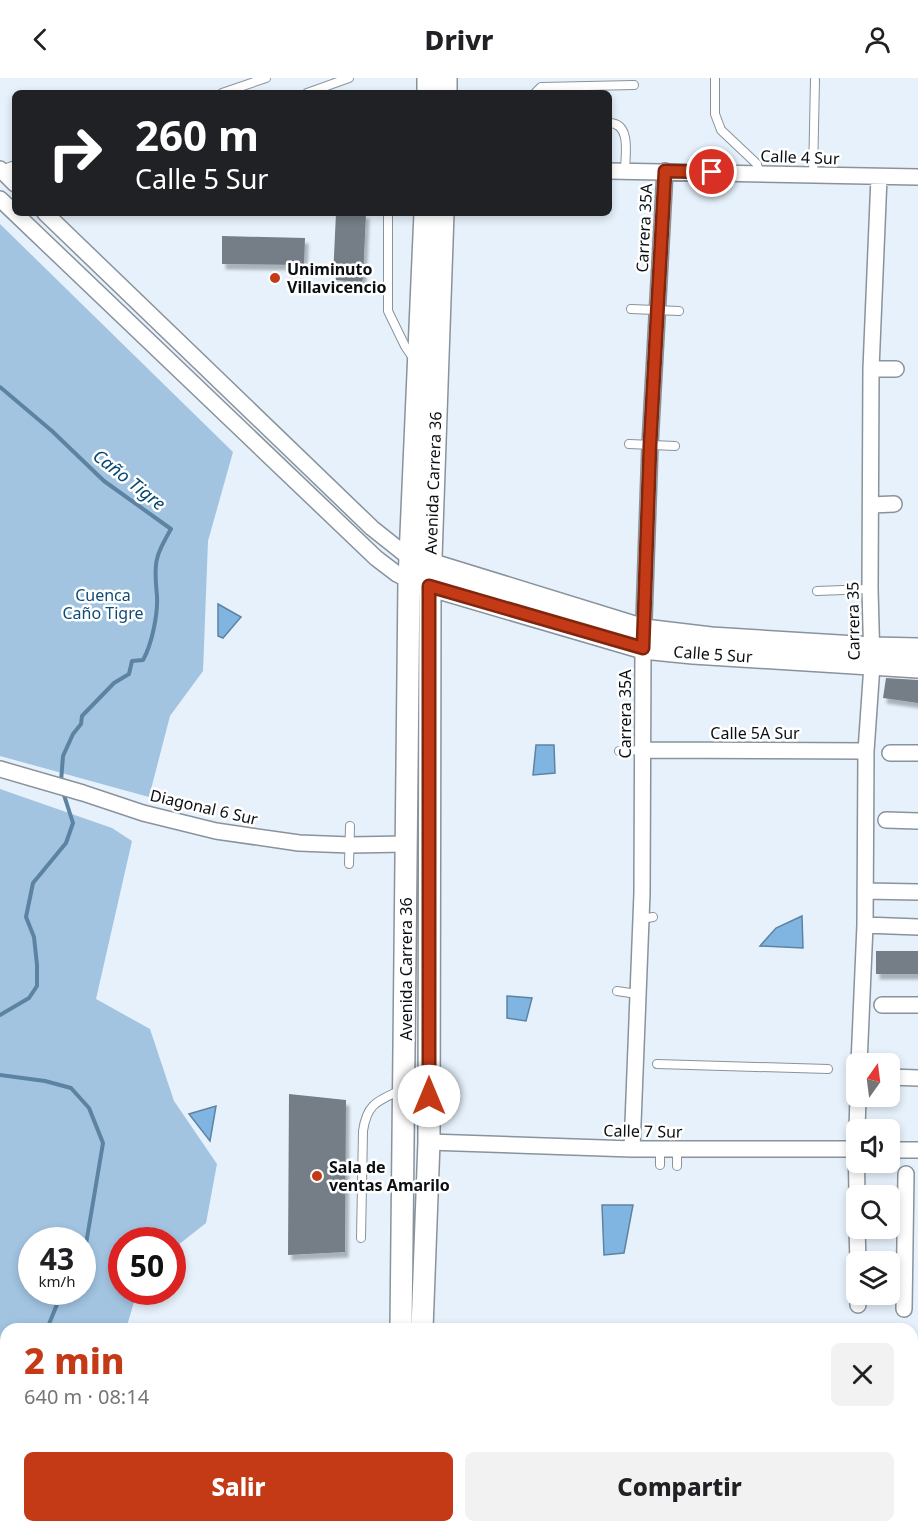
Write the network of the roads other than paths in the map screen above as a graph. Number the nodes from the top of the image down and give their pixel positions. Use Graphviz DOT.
graph roads {
  1 [pos="266,78"];
  2 [pos="349,78"];
  3 [pos="715,78"];
  4 [pos="815,80"];
  5 [pos="634,85"];
  6 [pos="231,90"];
  7 [pos="315,90"];
  8 [pos="538,90"];
  9 [pos="612,123"];
  10 [pos="612,171"];
  11 [pos="625,171"];
  12 [pos="665,171"];
  13 [pos="759,174"];
  14 [pos="813,175"];
  15 [pos="879,177"];
  16 [pos="918,177"];
  17 [pos="0,199"];
  18 [pos="12,210"];
  19 [pos="18,216"];
  20 [pos="48,216"];
  21 [pos="388,216"];
  22 [pos="424,216"];
  23 [pos="443,216"];
  24 [pos="631,309"];
  25 [pos="657,311"];
  26 [pos="679,311"];
  27 [pos="418,366"];
  28 [pos="871,369"];
  29 [pos="896,369"];
  30 [pos="629,444"];
  31 [pos="650,445"];
  32 [pos="675,446"];
  33 [pos="894,504"];
  34 [pos="871,505"];
  35 [pos="417,567"];
  36 [pos="429,586"];
  37 [pos="870,589"];
  38 [pos="817,591"];
  39 [pos="643,639"];
  40 [pos="918,649"];
  41 [pos="872,657"];
  42 [pos="918,667"];
  43 [pos="644,750"];
  44 [pos="618,751"];
  45 [pos="866,751"];
  46 [pos="890,753"];
  47 [pos="918,753"];
  48 [pos="0,769"];
  49 [pos="886,820"];
  50 [pos="918,821"];
  51 [pos="350,826"];
  52 [pos="406,844"];
  53 [pos="350,845"];
  54 [pos="349,864"];
  55 [pos="865,891"];
  56 [pos="918,892"];
  57 [pos="865,925"];
  58 [pos="918,927"];
  59 [pos="617,991"];
  60 [pos="637,994"];
  61 [pos="882,1005"];
  62 [pos="918,1005"];
  63 [pos="859,1053"];
  64 [pos="657,1064"];
  65 [pos="828,1069"];
  66 [pos="900,1077"];
  67 [pos="918,1078"];
  68 [pos="405,1088"];
  69 [pos="429,1142"];
  70 [pos="632,1149"];
  71 [pos="846,1149"];
  72 [pos="677,1150"];
  73 [pos="900,1150"];
  74 [pos="918,1150"];
  75 [pos="677,1166"];
  76 [pos="906,1174"];
  77 [pos="912,1222"];
  78 [pos="361,1238"];
  79 [pos="911,1285"];
  80 [pos="904,1309"];
  81 [pos="402,1323"];
  82 [pos="422,1323"];
  1 -- 6 [label="lane"];
  2 -- 7 [label="lane"];
  3 -- 13 [label="lane"];
  4 -- 14 [label="lane"];
  5 -- 8 [label="lane"];
  9 -- 11 [label="lane"];
  10 -- 11 [label="street, Calle 4 Sur"];
  11 -- 12 [label="street, Calle 4 Sur"];
  12 -- 13 [label="street, Calle 4 Sur"];
  12 -- 25 [label="street, Carrera 35A"];
  13 -- 14 [label="street, Calle 4 Sur"];
  14 -- 15 [label="street, Calle 4 Sur"];
  15 -- 16 [label="street, Calle 4 Sur"];
  15 -- 28 [label="street, Carrera 35"];
  17 -- 18 [label="street"];
  19 -- 35 [label="street"];
  20 -- 35 [label="street"];
  21 -- 27 [label="lane"];
  22 -- 27 [label="main road, Avenida Carrera 36"];
  23 -- 35 [label="main road, Avenida Carrera 36"];
  24 -- 25 [label="lane"];
  25 -- 26 [label="lane"];
  25 -- 31 [label="street, Carrera 35A"];
  27 -- 35 [label="main road, Avenida Carrera 36"];
  28 -- 29 [label="street"];
  28 -- 34 [label="street, Carrera 35"];
  30 -- 31 [label="lane"];
  31 -- 32 [label="lane"];
  31 -- 39 [label="street, Carrera 35A"];
  33 -- 34 [label="street"];
  34 -- 37 [label="street, Carrera 35"];
  35 -- 36 [label="main road, Avenida Carrera 36"];
  35 -- 39 [label="main road, Calle 5 Sur"];
  35 -- 52 [label="main road, Avenida Carrera 36"];
  36 -- 39 [label="main road, Calle 5 Sur"];
  36 -- 69 [label="main road, Avenida Carrera 36"];
  37 -- 38 [label="lane"];
  37 -- 41 [label="street, Carrera 35"];
  39 -- 41 [label="main road, Calle 5 Sur"];
  39 -- 43 [label="street, Carrera 35A"];
  40 -- 41 [label="main road, Calle 5 Sur"];
  41 -- 42 [label="main road, Calle 5 Sur"];
  41 -- 45 [label="street, Carrera 35"];
  43 -- 44 [label="lane"];
  43 -- 45 [label="street, Calle 5A Sur"];
  43 -- 60 [label="street, Carrera 35A"];
  45 -- 55 [label="street, Carrera 35"];
  46 -- 47 [label="street"];
  48 -- 53 [label="street, Diagonal 6 Sur"];
  49 -- 50 [label="street"];
  51 -- 53 [label="lane"];
  52 -- 53 [label="street, Diagonal 6 Sur"];
  52 -- 68 [label="main road, Avenida Carrera 36"];
  53 -- 54 [label="lane"];
  55 -- 56 [label="street"];
  55 -- 57 [label="street, Carrera 35"];
  57 -- 58 [label="street"];
  57 -- 63 [label="street, Carrera 35"];
  59 -- 60 [label="lane"];
  60 -- 70 [label="street, Carrera 35A"];
  61 -- 62 [label="street"];
  64 -- 65 [label="lane"];
  66 -- 67 [label="street"];
  68 -- 78 [label="lane"];
  68 -- 81 [label="main road, Avenida Carrera 36"];
  69 -- 70 [label="street, Calle 7 Sur"];
  69 -- 82 [label="main road, Avenida Carrera 36"];
  70 -- 72 [label="street, Calle 7 Sur"];
  71 -- 72 [label="street, Calle 7 Sur"];
  72 -- 75 [label="lane"];
  73 -- 74 [label="street"];
  76 -- 77 [label="street"];
  77 -- 79 [label="street"];
  79 -- 80 [label="street"];
}
